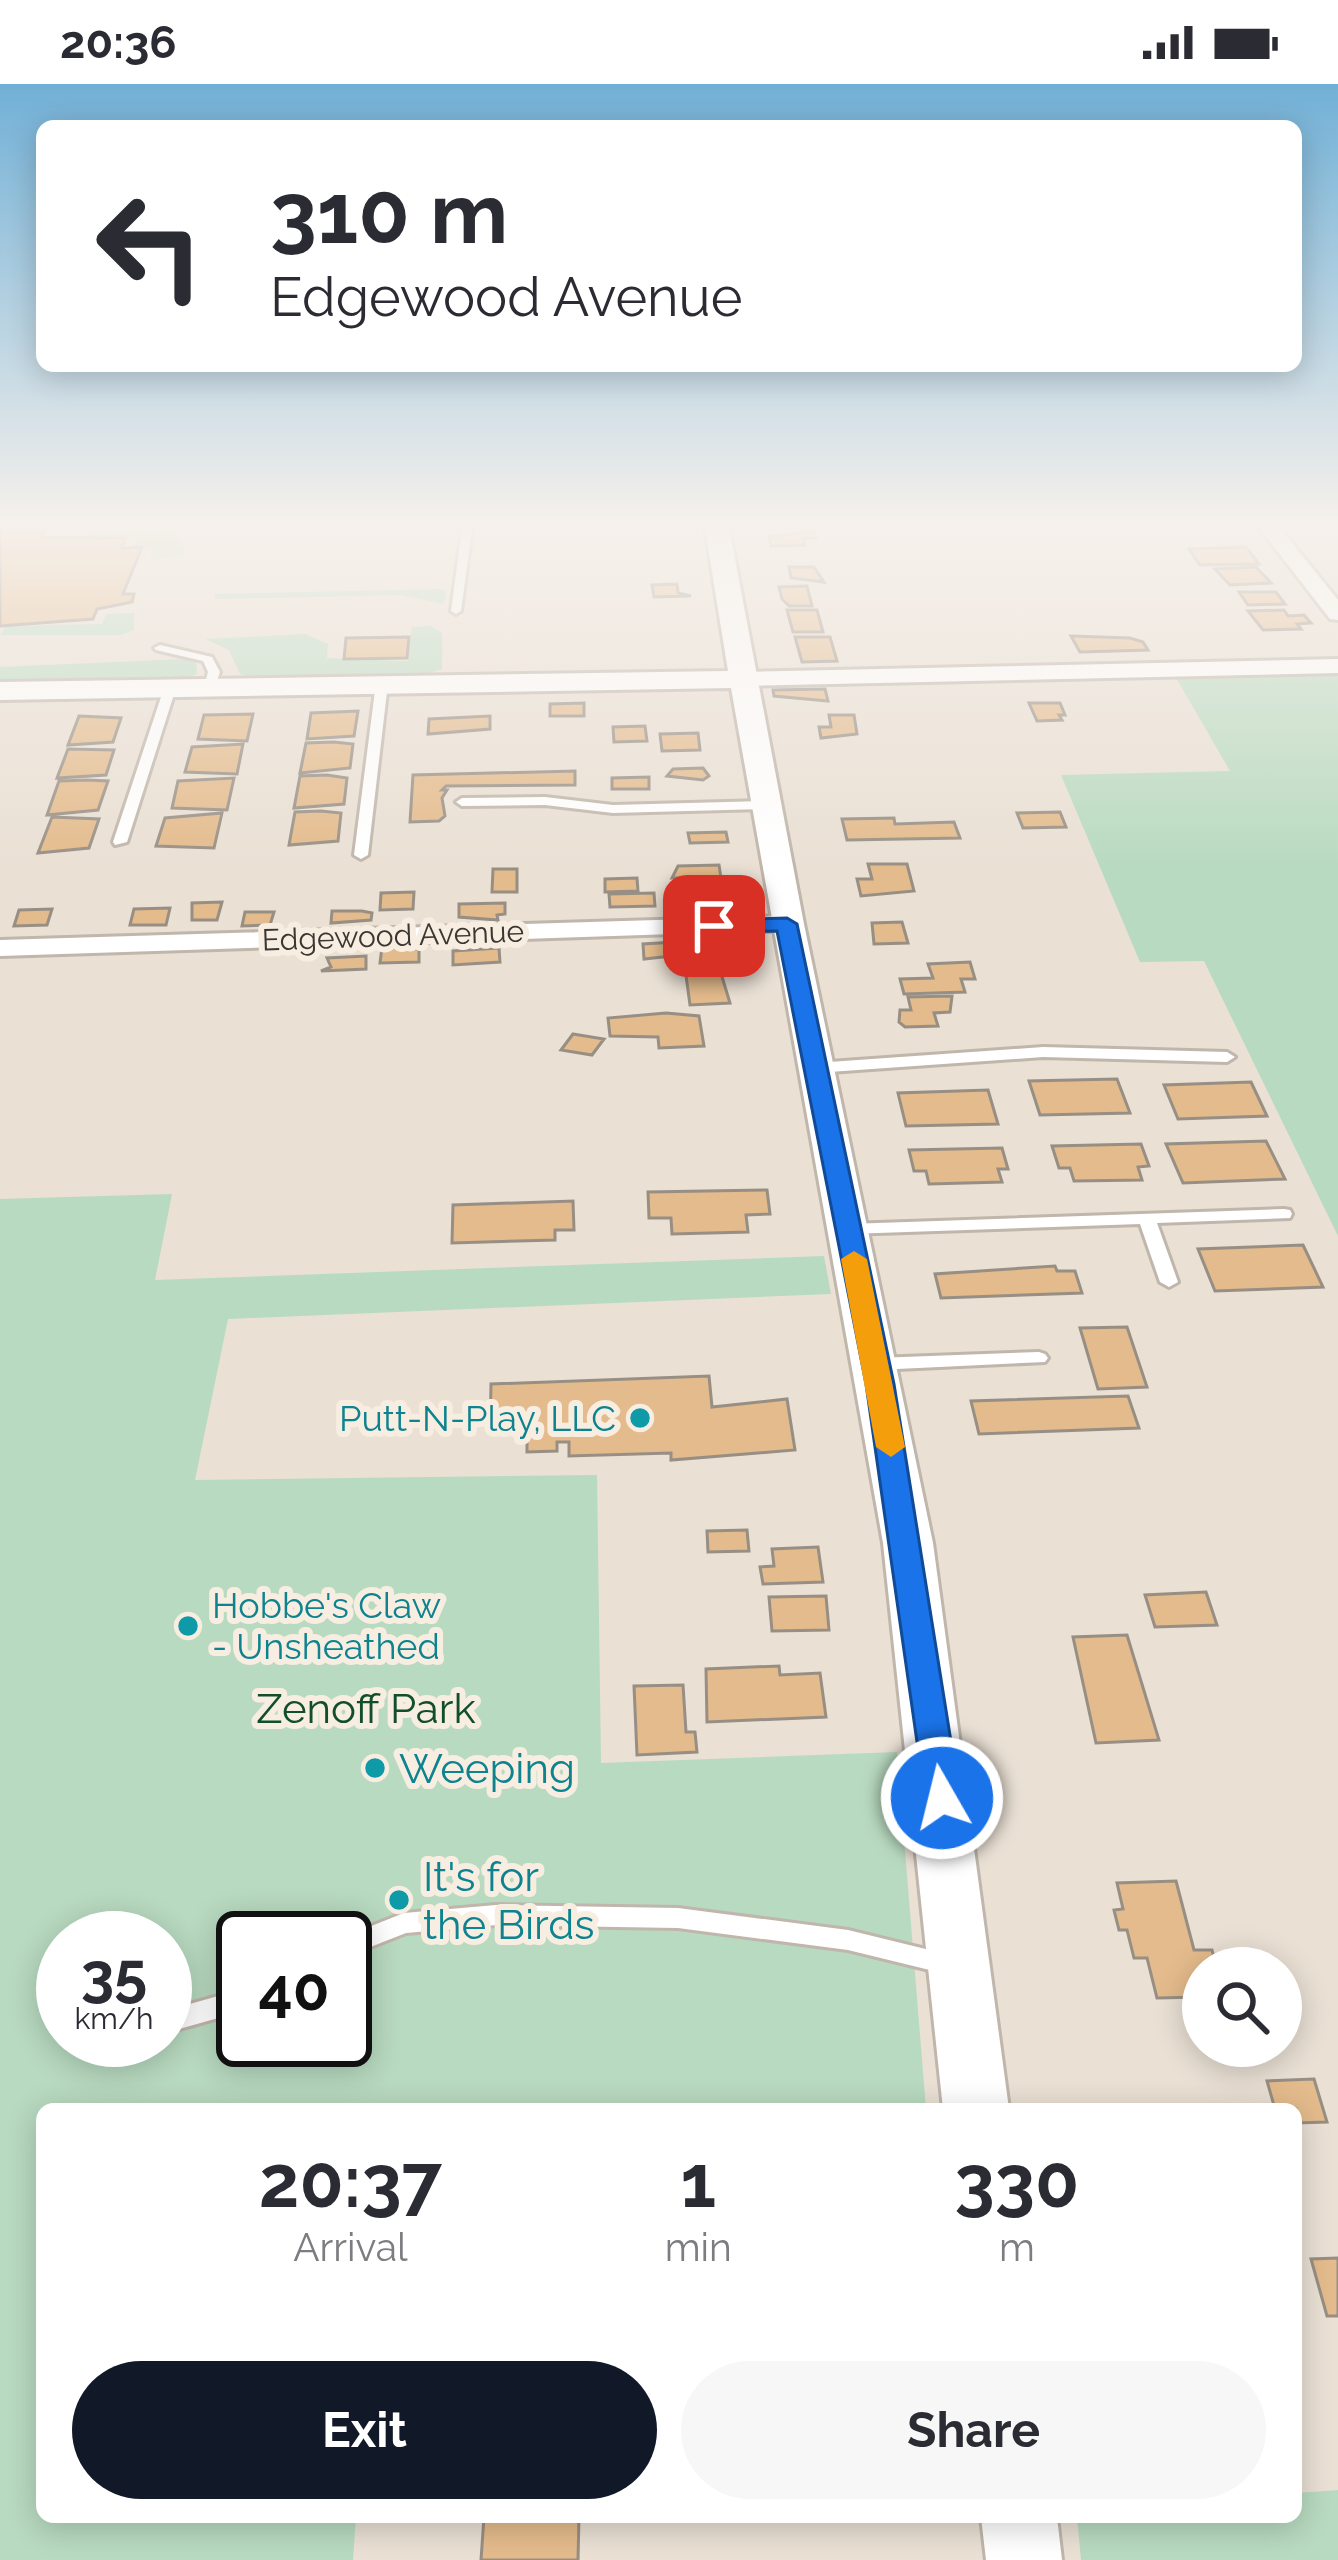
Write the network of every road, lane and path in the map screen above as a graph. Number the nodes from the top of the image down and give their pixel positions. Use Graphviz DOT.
graph roads {
  1 [pos="736,638"];
  2 [pos="160,648"];
  3 [pos="1338,666"];
  4 [pos="743,679"];
  5 [pos="382,683"];
  6 [pos="210,687"];
  7 [pos="170,688"];
  8 [pos="0,692"];
  9 [pos="462,802"];
  10 [pos="765,805"];
  11 [pos="120,842"];
  12 [pos="361,855"];
  13 [pos="787,924"];
  14 [pos="0,948"];
  15 [pos="1227,1057"];
  16 [pos="815,1068"];
  17 [pos="1284,1214"];
  18 [pos="1147,1219"];
  19 [pos="848,1229"];
  20 [pos="1169,1282"];
  21 [pos="1039,1358"];
  22 [pos="876,1364"];
  23 [pos="372,1936"];
  24 [pos="960,1967"];
  25 [pos="975,2103"];
  26 [pos="1020,2523"];
  27 [pos="1024,2560"];
  1 -- 4 [label="street"];
  2 -- 6 [label="lane"];
  3 -- 4 [label="street"];
  4 -- 5 [label="street"];
  4 -- 10 [label="street"];
  5 -- 6 [label="street"];
  5 -- 12 [label="lane"];
  6 -- 7 [label="street"];
  7 -- 8 [label="street"];
  7 -- 11 [label="lane"];
  9 -- 10 [label="lane"];
  10 -- 13 [label="street"];
  13 -- 14 [label="street, Edgewood Avenue"];
  13 -- 16 [label="street"];
  15 -- 16 [label="lane"];
  16 -- 19 [label="street"];
  17 -- 18 [label="lane"];
  18 -- 19 [label="lane"];
  18 -- 20 [label="lane"];
  19 -- 22 [label="street"];
  21 -- 22 [label="lane"];
  22 -- 24 [label="street"];
  23 -- 24 [label="lane"];
  24 -- 25 [label="street"];
  26 -- 27 [label="street"];
}
